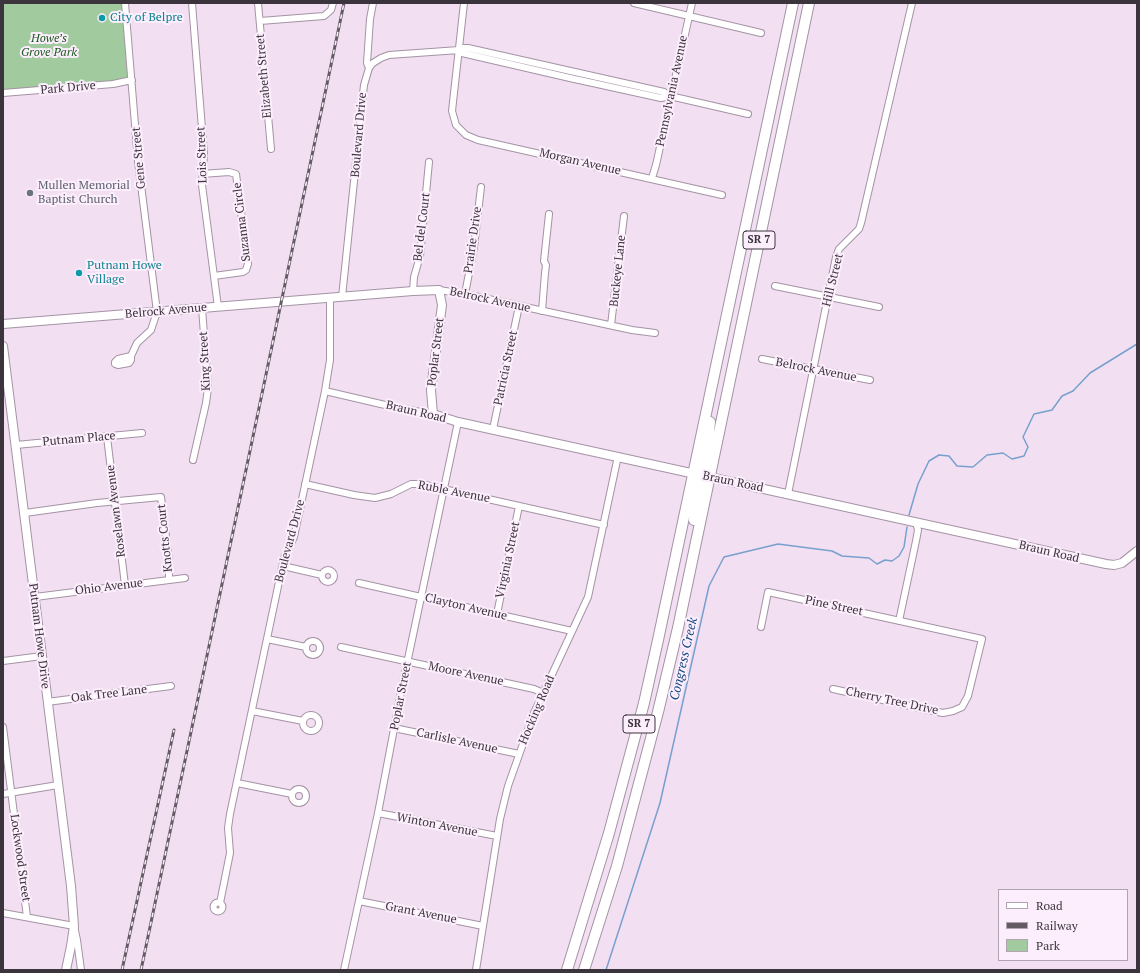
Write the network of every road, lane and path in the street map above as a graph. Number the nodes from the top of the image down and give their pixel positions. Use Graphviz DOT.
graph roads {
  1 [pos="125,3"];
  2 [pos="192,3"];
  3 [pos="258,3"];
  4 [pos="333,3"];
  5 [pos="373,3"];
  6 [pos="464,3"];
  7 [pos="634,3"];
  8 [pos="692,3"];
  9 [pos="793,3"];
  10 [pos="810,3"];
  11 [pos="912,3"];
  12 [pos="689,16"];
  13 [pos="260,21"];
  14 [pos="761,33"];
  15 [pos="459,50"];
  16 [pos="369,68"];
  17 [pos="132,80"];
  18 [pos="3,93"];
  19 [pos="670,96"];
  20 [pos="748,114"];
  21 [pos="271,149"];
  22 [pos="429,162"];
  23 [pos="202,174"];
  24 [pos="652,178"];
  25 [pos="481,187"];
  26 [pos="722,195"];
  27 [pos="549,214"];
  28 [pos="624,216"];
  29 [pos="214,276"];
  30 [pos="775,286"];
  31 [pos="440,290"];
  32 [pos="413,291"];
  33 [pos="465,294"];
  34 [pos="342,297"];
  35 [pos="828,297"];
  36 [pos="330,298"];
  37 [pos="519,306"];
  38 [pos="218,307"];
  39 [pos="879,307"];
  40 [pos="202,308"];
  41 [pos="542,311"];
  42 [pos="157,312"];
  43 [pos="3,324"];
  44 [pos="611,325"];
  45 [pos="655,333"];
  46 [pos="3,346"];
  47 [pos="131,356"];
  48 [pos="762,359"];
  49 [pos="812,370"];
  50 [pos="5,374"];
  51 [pos="870,380"];
  52 [pos="325,391"];
  53 [pos="432,414"];
  54 [pos="458,422"];
  55 [pos="493,429"];
  56 [pos="142,433"];
  57 [pos="107,437"];
  58 [pos="16,445"];
  59 [pos="618,456"];
  60 [pos="193,460"];
  61 [pos="701,475"];
  62 [pos="305,484"];
  63 [pos="445,489"];
  64 [pos="788,494"];
  65 [pos="116,502"];
  66 [pos="519,506"];
  67 [pos="24,513"];
  68 [pos="916,522"];
  69 [pos="604,525"];
  70 [pos="1137,551"];
  71 [pos="282,566"];
  72 [pos="322,575"];
  73 [pos="184,578"];
  74 [pos="169,580"];
  75 [pos="359,583"];
  76 [pos="125,585"];
  77 [pos="34,597"];
  78 [pos="422,597"];
  79 [pos="497,614"];
  80 [pos="899,621"];
  81 [pos="761,627"];
  82 [pos="572,631"];
  83 [pos="267,639"];
  84 [pos="306,646"];
  85 [pos="341,647"];
  86 [pos="42,656"];
  87 [pos="3,661"];
  88 [pos="408,662"];
  89 [pos="171,686"];
  90 [pos="833,689"];
  91 [pos="543,693"];
  92 [pos="48,702"];
  93 [pos="252,711"];
  94 [pos="303,721"];
  95 [pos="3,727"];
  96 [pos="394,728"];
  97 [pos="519,754"];
  98 [pos="237,783"];
  99 [pos="58,785"];
  100 [pos="12,793"];
  101 [pos="3,794"];
  102 [pos="292,794"];
  103 [pos="378,813"];
  104 [pos="497,836"];
  105 [pos="359,901"];
  106 [pos="220,902"];
  107 [pos="3,913"];
  108 [pos="27,917"];
  109 [pos="74,926"];
  110 [pos="483,926"];
  111 [pos="66,970"];
  112 [pos="81,970"];
  113 [pos="344,970"];
  114 [pos="476,970"];
  115 [pos="567,970"];
  116 [pos="584,970"];
  1 -- 17 [label="street, Gene Street"];
  2 -- 23 [label="street, Lois Street"];
  3 -- 13 [label="street, Elizabeth Street"];
  4 -- 13 [label="street"];
  5 -- 16 [label="street, Boulevard Drive"];
  6 -- 15 [label="street"];
  7 -- 12 [label="street"];
  8 -- 12 [label="street, Pennsylvania Avenue"];
  9 -- 61 [label="highway, SR 7 / SR 7"];
  10 -- 61 [label="highway, SR 7 / SR 7"];
  11 -- 35 [label="street, Hill Street"];
  12 -- 14 [label="street"];
  12 -- 19 [label="street, Pennsylvania Avenue"];
  13 -- 21 [label="street, Elizabeth Street"];
  15 -- 16 [label="street"];
  15 -- 19 [label="street"];
  15 -- 24 [label="street, Morgan Avenue"];
  16 -- 34 [label="street, Boulevard Drive"];
  17 -- 18 [label="street, Park Drive"];
  17 -- 42 [label="street, Gene Street"];
  19 -- 20 [label="street"];
  19 -- 24 [label="street, Pennsylvania Avenue"];
  22 -- 32 [label="street, Bel del Court"];
  23 -- 29 [label="street, Lois Street"];
  23 -- 29 [label="street, Suzanna Circle"];
  24 -- 26 [label="street, Morgan Avenue"];
  25 -- 33 [label="street, Prairie Drive"];
  27 -- 41 [label="street, Belrock Avenue"];
  28 -- 44 [label="street, Buckeye Lane"];
  29 -- 38 [label="street, Lois Street"];
  30 -- 35 [label="street"];
  31 -- 32 [label="street, Belrock Avenue"];
  31 -- 33 [label="street, Belrock Avenue"];
  31 -- 53 [label="street, Poplar Street"];
  32 -- 34 [label="street, Belrock Avenue"];
  33 -- 37 [label="street, Belrock Avenue"];
  34 -- 36 [label="street, Belrock Avenue"];
  35 -- 39 [label="street"];
  35 -- 49 [label="street, Hill Street"];
  36 -- 38 [label="street, Belrock Avenue"];
  36 -- 52 [label="street, Boulevard Drive"];
  37 -- 41 [label="street, Belrock Avenue"];
  37 -- 55 [label="street, Patricia Street"];
  38 -- 40 [label="street, Belrock Avenue"];
  40 -- 42 [label="street, Belrock Avenue"];
  40 -- 60 [label="street, King Street"];
  41 -- 44 [label="street, Belrock Avenue"];
  42 -- 43 [label="street, Belrock Avenue"];
  42 -- 47 [label="street"];
  44 -- 45 [label="street, Belrock Avenue"];
  46 -- 50 [label="street, Putnam Howe Drive"];
  48 -- 49 [label="street, Belrock Avenue"];
  49 -- 51 [label="street, Belrock Avenue"];
  49 -- 64 [label="street, Hill Street"];
  50 -- 58 [label="street, Putnam Howe Drive"];
  52 -- 53 [label="street, Braun Road"];
  52 -- 62 [label="street, Boulevard Drive"];
  53 -- 54 [label="street, Braun Road"];
  54 -- 55 [label="street, Braun Road"];
  54 -- 63 [label="street, Poplar Street"];
  55 -- 59 [label="street, Braun Road"];
  56 -- 57 [label="street, Putnam Place"];
  57 -- 58 [label="street, Putnam Place"];
  57 -- 65 [label="street, Roselawn Avenue"];
  58 -- 67 [label="street, Putnam Howe Drive"];
  59 -- 61 [label="street, Braun Road"];
  59 -- 69 [label="street, Hocking Road"];
  61 -- 64 [label="street, Braun Road"];
  61 -- 115 [label="highway, SR 7 / SR 7"];
  61 -- 116 [label="highway, SR 7 / SR 7"];
  62 -- 63 [label="street, Ruble Avenue"];
  62 -- 71 [label="street, Boulevard Drive"];
  63 -- 66 [label="street, Ruble Avenue"];
  63 -- 78 [label="street, Poplar Street"];
  64 -- 68 [label="street, Braun Road"];
  65 -- 67 [label="street"];
  65 -- 74 [label="street, Knotts Court"];
  65 -- 76 [label="street, Roselawn Avenue"];
  66 -- 69 [label="street, Ruble Avenue"];
  66 -- 79 [label="street, Virginia Street"];
  67 -- 77 [label="street, Putnam Howe Drive"];
  68 -- 70 [label="street, Braun Road"];
  68 -- 80 [label="street"];
  69 -- 82 [label="street, Hocking Road"];
  71 -- 72 [label="street"];
  71 -- 83 [label="street, Boulevard Drive"];
  73 -- 74 [label="street, Ohio Avenue"];
  74 -- 76 [label="street, Ohio Avenue"];
  75 -- 78 [label="street, Clayton Avenue"];
  76 -- 77 [label="street, Ohio Avenue"];
  77 -- 86 [label="street, Putnam Howe Drive"];
  78 -- 79 [label="street, Clayton Avenue"];
  78 -- 88 [label="street, Poplar Street"];
  79 -- 82 [label="street, Clayton Avenue"];
  80 -- 81 [label="street, Pine Street"];
  80 -- 90 [label="street, Cherry Tree Drive"];
  82 -- 91 [label="street, Hocking Road"];
  83 -- 84 [label="street"];
  83 -- 93 [label="street, Boulevard Drive"];
  85 -- 88 [label="street, Moore Avenue"];
  86 -- 87 [label="street"];
  86 -- 92 [label="street, Putnam Howe Drive"];
  88 -- 91 [label="street, Moore Avenue"];
  88 -- 96 [label="street, Poplar Street"];
  89 -- 92 [label="street, Oak Tree Lane"];
  91 -- 97 [label="street, Hocking Road"];
  92 -- 99 [label="street, Putnam Howe Drive"];
  93 -- 94 [label="street"];
  93 -- 98 [label="street, Boulevard Drive"];
  95 -- 100 [label="street, Lockwood Street"];
  96 -- 97 [label="street, Carlisle Avenue"];
  96 -- 103 [label="street, Poplar Street"];
  97 -- 104 [label="street, Hocking Road"];
  98 -- 102 [label="street"];
  98 -- 106 [label="street, Boulevard Drive"];
  99 -- 100 [label="street"];
  99 -- 109 [label="street, Putnam Howe Drive"];
  100 -- 101 [label="street"];
  100 -- 108 [label="street, Lockwood Street"];
  103 -- 104 [label="street, Winton Avenue"];
  103 -- 105 [label="street, Poplar Street"];
  104 -- 110 [label="street, Hocking Road"];
  105 -- 110 [label="street, Grant Avenue"];
  105 -- 113 [label="street, Poplar Street"];
  107 -- 108 [label="street"];
  108 -- 109 [label="street"];
  109 -- 111 [label="street, Putnam Howe Drive"];
  109 -- 112 [label="street"];
  110 -- 114 [label="street, Hocking Road"];
}
